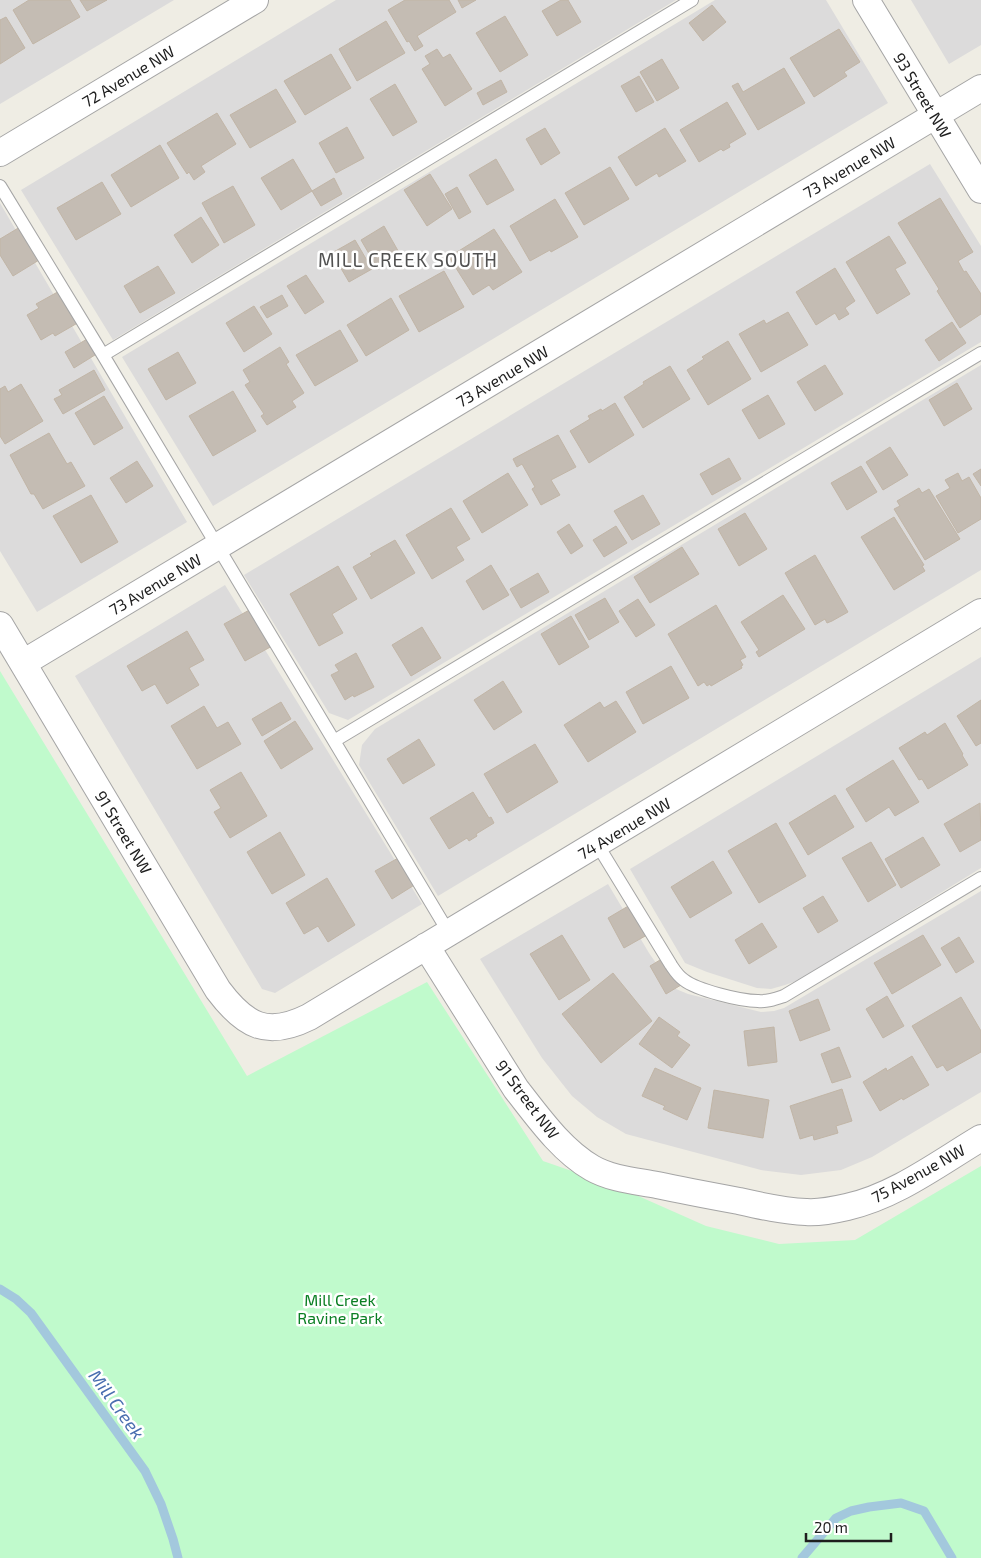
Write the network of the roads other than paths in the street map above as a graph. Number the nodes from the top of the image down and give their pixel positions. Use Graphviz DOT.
graph roads {
  1 [pos="255,0"];
  2 [pos="692,0"];
  3 [pos="866,0"];
  4 [pos="981,88"];
  5 [pos="936,115"];
  6 [pos="0,153"];
  7 [pos="0,186"];
  8 [pos="981,190"];
  9 [pos="981,354"];
  10 [pos="103,355"];
  11 [pos="218,547"];
  12 [pos="981,612"];
  13 [pos="0,625"];
  14 [pos="23,664"];
  15 [pos="334,741"];
  16 [pos="597,844"];
  17 [pos="981,878"];
  18 [pos="449,932"];
  19 [pos="426,946"];
  20 [pos="261,1026"];
  21 [pos="981,1138"];
  22 [pos="795,1211"];
  1 -- 6 [label="street, 72 Avenue NW"];
  2 -- 10 [label="lane"];
  3 -- 5 [label="street, 93 Street NW"];
  4 -- 5 [label="street, 73 Avenue NW"];
  5 -- 8 [label="street, 93 Street NW"];
  5 -- 11 [label="street, 73 Avenue NW"];
  7 -- 10 [label="lane"];
  9 -- 15 [label="lane"];
  10 -- 11 [label="lane"];
  11 -- 14 [label="street, 73 Avenue NW"];
  11 -- 15 [label="lane"];
  12 -- 16 [label="street, 74 Avenue NW"];
  13 -- 14 [label="street, 91 Street NW"];
  14 -- 20 [label="street, 91 Street NW"];
  15 -- 18 [label="lane"];
  16 -- 17 [label="lane"];
  16 -- 18 [label="street, 74 Avenue NW"];
  18 -- 19 [label="street, 74 Avenue NW"];
  19 -- 20 [label="street, 74 Avenue NW"];
  19 -- 22 [label="street, 91 Street NW"];
  21 -- 22 [label="street, 75 Avenue NW"];
}
